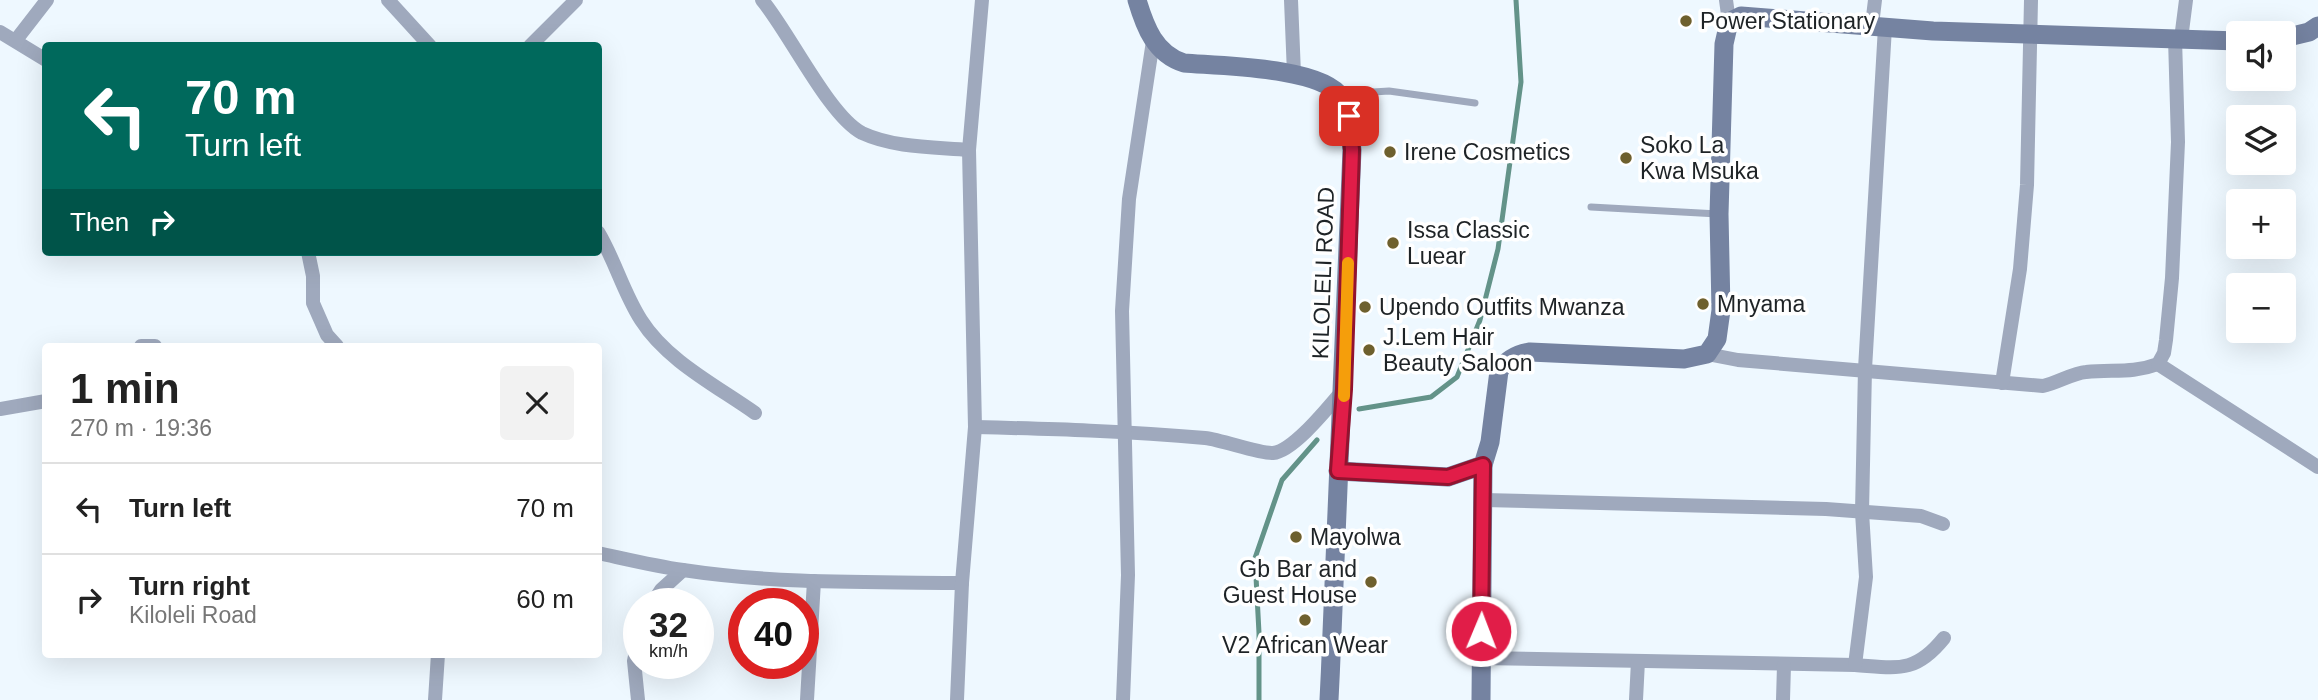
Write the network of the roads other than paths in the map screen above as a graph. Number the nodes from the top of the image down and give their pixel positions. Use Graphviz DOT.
graph roads {
  1 [pos="47,0"];
  2 [pos="388,0"];
  3 [pos="576,0"];
  4 [pos="762,0"];
  5 [pos="982,0"];
  6 [pos="1138,0"];
  7 [pos="1291,0"];
  8 [pos="1726,0"];
  9 [pos="1875,0"];
  10 [pos="2031,0"];
  11 [pos="2186,0"];
  12 [pos="1729,22"];
  13 [pos="1878,26"];
  14 [pos="2318,26"];
  15 [pos="0,32"];
  16 [pos="2029,34"];
  17 [pos="2296,35"];
  18 [pos="2178,39"];
  19 [pos="16,40"];
  20 [pos="1153,41"];
  21 [pos="2226,41"];
  22 [pos="426,42"];
  23 [pos="534,42"];
  24 [pos="42,57"];
  25 [pos="1294,74"];
  26 [pos="1340,94"];
  27 [pos="1475,103"];
  28 [pos="969,150"];
  29 [pos="1591,207"];
  30 [pos="1719,214"];
  31 [pos="602,241"];
  32 [pos="309,256"];
  33 [pos="334,343"];
  34 [pos="1707,354"];
  35 [pos="2158,364"];
  36 [pos="1865,369"];
  37 [pos="2002,383"];
  38 [pos="1344,389"];
  39 [pos="42,402"];
  40 [pos="0,409"];
  41 [pos="755,413"];
  42 [pos="975,427"];
  43 [pos="1124,430"];
  44 [pos="1483,465"];
  45 [pos="2318,467"];
  46 [pos="1338,471"];
  47 [pos="1484,500"];
  48 [pos="1862,512"];
  49 [pos="1943,524"];
  50 [pos="602,554"];
  51 [pos="683,570"];
  52 [pos="814,581"];
  53 [pos="962,583"];
  54 [pos="663,588"];
  55 [pos="1944,638"];
  56 [pos="438,658"];
  57 [pos="1480,658"];
  58 [pos="1638,662"];
  59 [pos="1784,665"];
  60 [pos="1855,665"];
  61 [pos="636,679"];
  62 [pos="435,700"];
  63 [pos="638,700"];
  64 [pos="807,700"];
  65 [pos="957,700"];
  66 [pos="1123,700"];
  67 [pos="1329,700"];
  68 [pos="1481,700"];
  69 [pos="1636,700"];
  70 [pos="1783,700"];
  1 -- 19 [label="street"];
  2 -- 22 [label="street"];
  3 -- 23 [label="street"];
  4 -- 28 [label="street"];
  5 -- 28 [label="street"];
  6 -- 20 [label="main road"];
  7 -- 25 [label="street"];
  8 -- 12 [label="street"];
  9 -- 13 [label="street"];
  10 -- 16 [label="street"];
  11 -- 18 [label="street"];
  12 -- 13 [label="main road"];
  12 -- 30 [label="main road"];
  13 -- 16 [label="main road"];
  13 -- 36 [label="street"];
  14 -- 17 [label="main road"];
  15 -- 19 [label="street"];
  16 -- 18 [label="main road"];
  16 -- 37 [label="street"];
  18 -- 21 [label="main road"];
  18 -- 35 [label="street"];
  19 -- 24 [label="street"];
  20 -- 25 [label="main road"];
  20 -- 43 [label="street"];
  25 -- 26 [label="main road"];
  26 -- 27 [label="lane"];
  26 -- 38 [label="main road, KILOLELI ROAD"];
  28 -- 42 [label="street"];
  29 -- 30 [label="lane"];
  30 -- 34 [label="main road"];
  31 -- 41 [label="street"];
  32 -- 33 [label="street"];
  34 -- 36 [label="street"];
  34 -- 44 [label="main road"];
  35 -- 37 [label="street"];
  35 -- 45 [label="street"];
  36 -- 37 [label="street"];
  36 -- 48 [label="street"];
  38 -- 43 [label="street"];
  38 -- 46 [label="main road, KILOLELI ROAD"];
  39 -- 40 [label="street"];
  42 -- 43 [label="street"];
  42 -- 53 [label="street"];
  43 -- 66 [label="street"];
  44 -- 46 [label="main road"];
  44 -- 47 [label="main road"];
  46 -- 67 [label="main road, KILOLELI ROAD"];
  47 -- 48 [label="street"];
  47 -- 57 [label="main road"];
  48 -- 49 [label="street"];
  48 -- 60 [label="street"];
  50 -- 51 [label="street"];
  51 -- 52 [label="street"];
  51 -- 54 [label="street"];
  52 -- 53 [label="street"];
  52 -- 64 [label="street"];
  53 -- 65 [label="street"];
  55 -- 60 [label="street"];
  56 -- 62 [label="street"];
  57 -- 58 [label="street"];
  57 -- 68 [label="main road"];
  58 -- 59 [label="street"];
  58 -- 69 [label="street"];
  59 -- 60 [label="street"];
  59 -- 70 [label="street"];
  61 -- 63 [label="street"];
}
